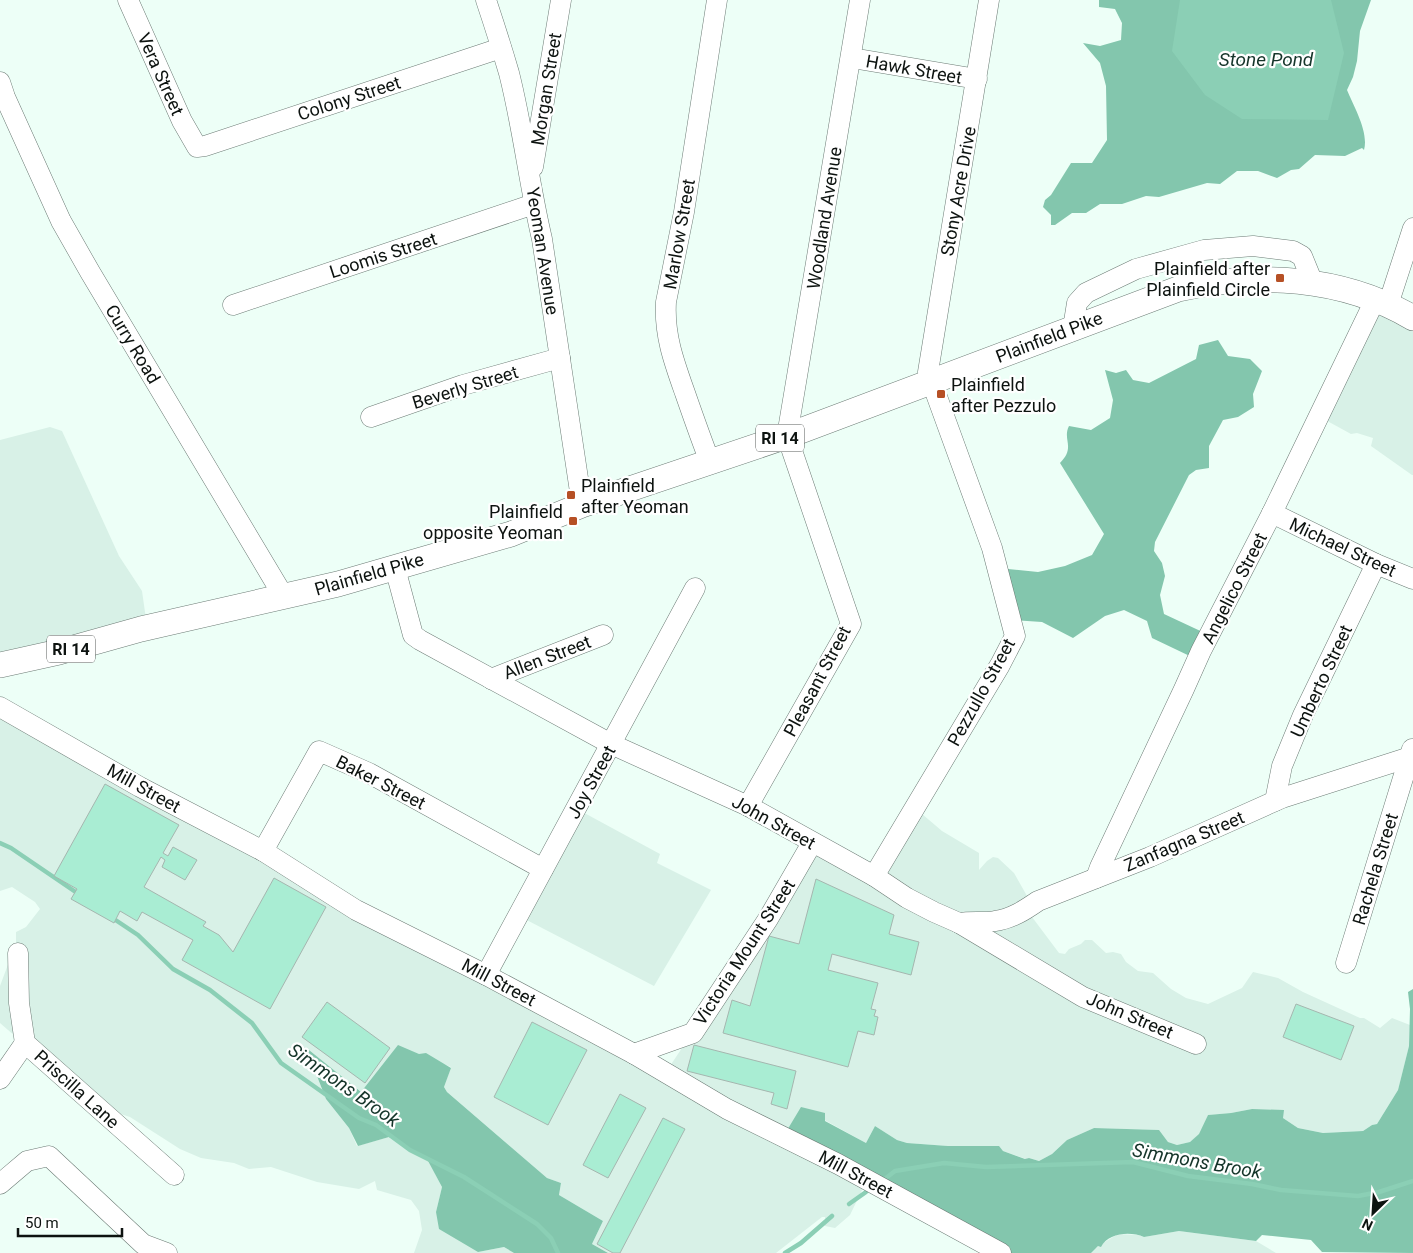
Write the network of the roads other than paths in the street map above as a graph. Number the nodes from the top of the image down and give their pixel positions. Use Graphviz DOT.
graph roads {
  1 [pos="128,0"];
  2 [pos="486,0"];
  3 [pos="561,0"];
  4 [pos="717,0"];
  5 [pos="860,0"];
  6 [pos="989,0"];
  7 [pos="501,48"];
  8 [pos="852,58"];
  9 [pos="977,79"];
  10 [pos="0,82"];
  11 [pos="198,147"];
  12 [pos="531,178"];
  13 [pos="534,204"];
  14 [pos="1413,228"];
  15 [pos="1313,283"];
  16 [pos="1381,303"];
  17 [pos="233,305"];
  18 [pos="1413,318"];
  19 [pos="1073,328"];
  20 [pos="560,358"];
  21 [pos="932,382"];
  22 [pos="371,417"];
  23 [pos="788,436"];
  24 [pos="710,462"];
  25 [pos="582,505"];
  26 [pos="1272,513"];
  27 [pos="1376,564"];
  28 [pos="395,568"];
  29 [pos="1413,579"];
  30 [pos="695,588"];
  31 [pos="284,596"];
  32 [pos="602,636"];
  33 [pos="0,665"];
  34 [pos="491,679"];
  35 [pos="0,707"];
  36 [pos="612,744"];
  37 [pos="1412,752"];
  38 [pos="1275,801"];
  39 [pos="748,806"];
  40 [pos="812,843"];
  41 [pos="263,851"];
  42 [pos="543,868"];
  43 [pos="874,876"];
  44 [pos="1096,878"];
  45 [pos="959,923"];
  46 [pos="18,953"];
  47 [pos="1346,963"];
  48 [pos="486,975"];
  49 [pos="25,1043"];
  50 [pos="1196,1044"];
  51 [pos="634,1054"];
  52 [pos="0,1079"];
  53 [pos="174,1175"];
  54 [pos="0,1184"];
  55 [pos="142,1248"];
  56 [pos="167,1253"];
  57 [pos="1002,1253"];
  1 -- 11 [label="street, Vera Street"];
  2 -- 7 [label="street, Yeoman Avenue"];
  3 -- 12 [label="street, Morgan Street"];
  4 -- 24 [label="street, Marlow Street"];
  5 -- 8 [label="street, Woodland Avenue"];
  6 -- 9 [label="street, Stony Acre Drive"];
  7 -- 11 [label="street, Colony Street"];
  7 -- 12 [label="street, Yeoman Avenue"];
  8 -- 9 [label="street, Hawk Street"];
  8 -- 23 [label="street, Woodland Avenue"];
  9 -- 21 [label="street, Stony Acre Drive"];
  10 -- 31 [label="street, Curry Road"];
  12 -- 13 [label="street, Yeoman Avenue"];
  13 -- 17 [label="street, Loomis Street"];
  13 -- 20 [label="street, Yeoman Avenue"];
  14 -- 16 [label="street, Angelico Street"];
  15 -- 16 [label="main road, Plainfield Pike / RI 14"];
  15 -- 19 [label="main road, Plainfield Pike / RI 14"];
  15 -- 19 [label="street"];
  16 -- 18 [label="main road, Plainfield Pike / RI 14"];
  16 -- 26 [label="street, Angelico Street"];
  19 -- 21 [label="main road, Plainfield Pike / RI 14"];
  20 -- 22 [label="street, Beverly Street"];
  20 -- 25 [label="street, Yeoman Avenue"];
  21 -- 23 [label="main road, Plainfield Pike / RI 14"];
  21 -- 43 [label="street, Pezzullo Street"];
  23 -- 24 [label="main road, Plainfield Pike / RI 14"];
  23 -- 39 [label="street, Pleasant Street"];
  24 -- 25 [label="main road, Plainfield Pike / RI 14"];
  25 -- 28 [label="main road, Plainfield Pike / RI 14"];
  26 -- 27 [label="street, Michael Street"];
  26 -- 44 [label="street, Angelico Street"];
  27 -- 29 [label="street, Michael Street"];
  27 -- 38 [label="street, Umberto Street"];
  28 -- 31 [label="main road, Plainfield Pike / RI 14"];
  28 -- 34 [label="street, John Street"];
  30 -- 36 [label="street, Joy Street"];
  31 -- 33 [label="main road, Plainfield Pike / RI 14"];
  32 -- 34 [label="street, Allen Street"];
  34 -- 36 [label="street, John Street"];
  35 -- 41 [label="street, Mill Street"];
  36 -- 39 [label="street, John Street"];
  36 -- 42 [label="street, Joy Street"];
  37 -- 38 [label="street, Zanfagna Street"];
  37 -- 47 [label="street, Rachela Street"];
  38 -- 44 [label="street, Zanfagna Street"];
  39 -- 40 [label="street, John Street"];
  40 -- 43 [label="street, John Street"];
  40 -- 51 [label="street, Victoria Mount Street"];
  41 -- 42 [label="street, Baker Street"];
  41 -- 48 [label="street, Mill Street"];
  42 -- 48 [label="street, Joy Street"];
  43 -- 45 [label="street, John Street"];
  44 -- 45 [label="street, Zanfagna Street"];
  45 -- 50 [label="street, John Street"];
  46 -- 49 [label="street, Priscilla Lane"];
  48 -- 51 [label="street, Mill Street"];
  49 -- 52 [label="street"];
  49 -- 53 [label="street, Priscilla Lane"];
  51 -- 57 [label="street, Mill Street"];
  54 -- 55 [label="street"];
  55 -- 56 [label="street"];
}
